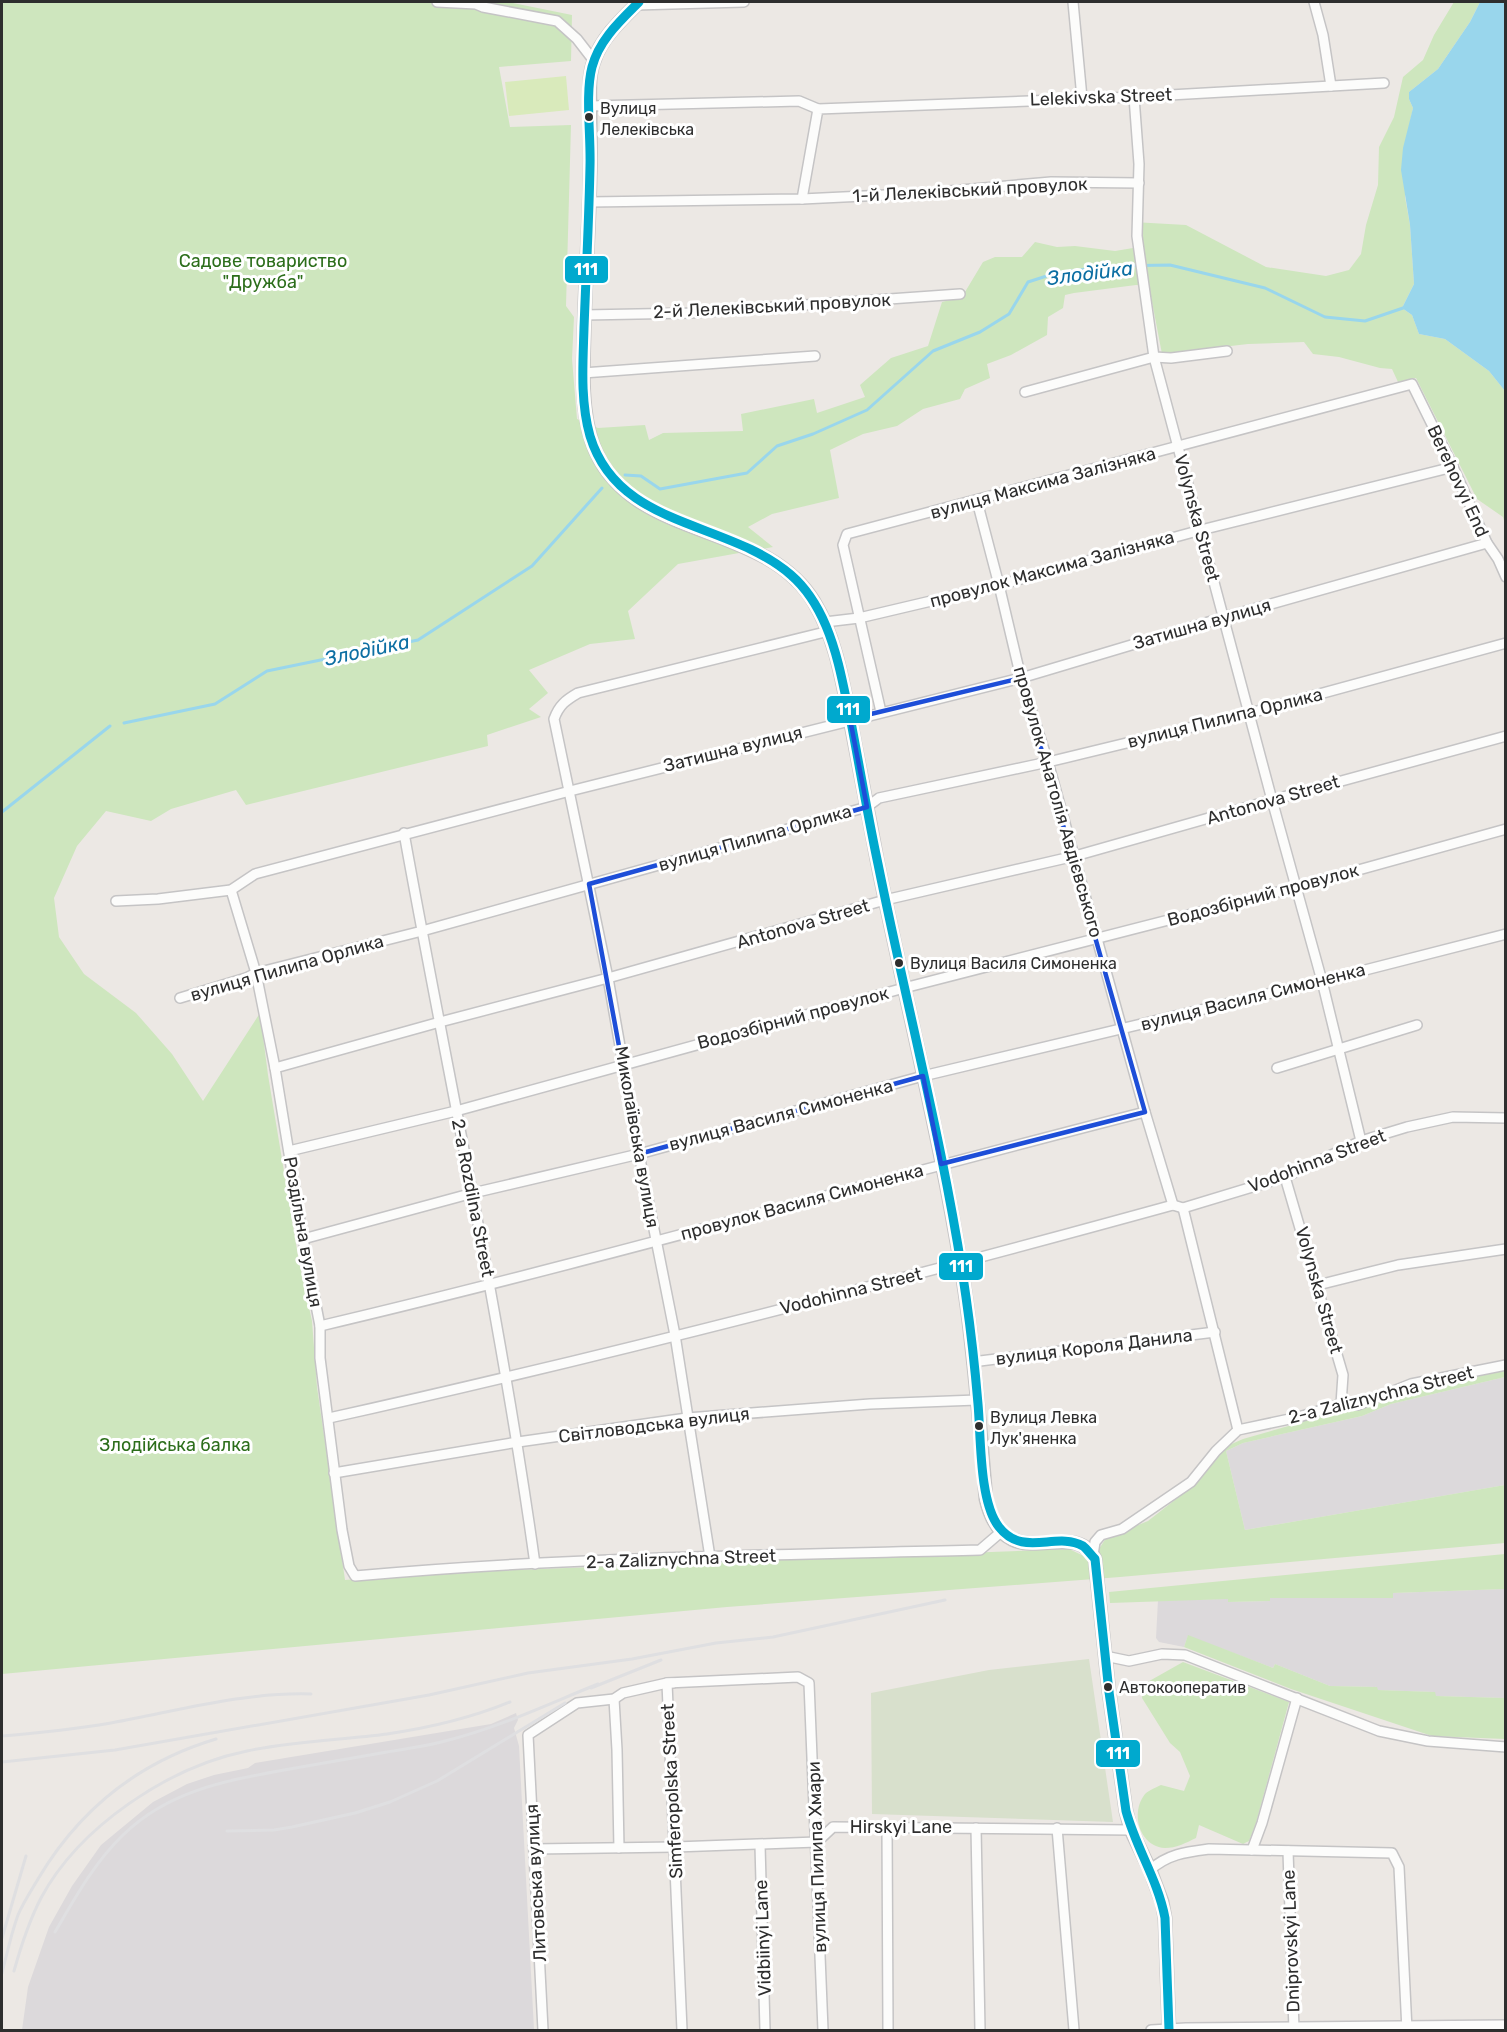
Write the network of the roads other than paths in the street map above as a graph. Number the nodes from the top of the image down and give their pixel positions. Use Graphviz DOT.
graph roads {
  1 [pos="437,2"];
  2 [pos="744,2"];
  3 [pos="1073,2"];
  4 [pos="1314,2"];
  5 [pos="637,3"];
  6 [pos="594,60"];
  7 [pos="1384,83"];
  8 [pos="1331,86"];
  9 [pos="1134,97"];
  10 [pos="1082,98"];
  11 [pos="590,106"];
  12 [pos="818,109"];
  13 [pos="1139,183"];
  14 [pos="802,199"];
  15 [pos="589,202"];
  16 [pos="960,294"];
  17 [pos="584,315"];
  18 [pos="1227,351"];
  19 [pos="815,356"];
  20 [pos="1154,357"];
  21 [pos="583,373"];
  22 [pos="1412,384"];
  23 [pos="1024,392"];
  24 [pos="1178,448"];
  25 [pos="1453,467"];
  26 [pos="977,501"];
  27 [pos="1201,530"];
  28 [pos="1487,543"];
  29 [pos="1506,577"];
  30 [pos="999,585"];
  31 [pos="1225,617"];
  32 [pos="859,618"];
  33 [pos="827,626"];
  34 [pos="1506,643"];
  35 [pos="1021,678"];
  36 [pos="882,712"];
  37 [pos="1250,713"];
  38 [pos="554,719"];
  39 [pos="850,719"];
  40 [pos="1506,736"];
  41 [pos="1048,762"];
  42 [pos="570,791"];
  43 [pos="1272,800"];
  44 [pos="867,807"];
  45 [pos="1506,829"];
  46 [pos="404,833"];
  47 [pos="1075,856"];
  48 [pos="589,884"];
  49 [pos="1297,887"];
  50 [pos="231,890"];
  51 [pos="885,900"];
  52 [pos="116,901"];
  53 [pos="422,931"];
  54 [pos="1506,934"];
  55 [pos="1098,939"];
  56 [pos="256,973"];
  57 [pos="608,978"];
  58 [pos="1322,981"];
  59 [pos="904,988"];
  60 [pos="180,998"];
  61 [pos="440,1022"];
  62 [pos="1417,1024"];
  63 [pos="1122,1029"];
  64 [pos="1338,1049"];
  65 [pos="624,1064"];
  66 [pos="275,1068"];
  67 [pos="1278,1068"];
  68 [pos="923,1076"];
  69 [pos="456,1111"];
  70 [pos="1145,1112"];
  71 [pos="1506,1118"];
  72 [pos="1361,1141"];
  73 [pos="290,1151"];
  74 [pos="639,1154"];
  75 [pos="942,1164"];
  76 [pos="1286,1177"];
  77 [pos="473,1193"];
  78 [pos="1173,1205"];
  79 [pos="1183,1208"];
  80 [pos="303,1239"];
  81 [pos="656,1242"];
  82 [pos="1506,1249"];
  83 [pos="960,1263"];
  84 [pos="1318,1285"];
  85 [pos="491,1286"];
  86 [pos="320,1326"];
  87 [pos="1215,1332"];
  88 [pos="675,1335"];
  89 [pos="972,1362"];
  90 [pos="1506,1365"];
  91 [pos="507,1378"];
  92 [pos="977,1400"];
  93 [pos="1341,1404"];
  94 [pos="329,1418"];
  95 [pos="687,1418"];
  96 [pos="1238,1430"];
  97 [pos="518,1442"];
  98 [pos="334,1473"];
  99 [pos="997,1527"];
  100 [pos="1092,1555"];
  101 [pos="710,1557"];
  102 [pos="535,1564"];
  103 [pos="355,1576"];
  104 [pos="1105,1656"];
  105 [pos="668,1683"];
  106 [pos="1297,1698"];
  107 [pos="614,1699"];
  108 [pos="1506,1747"];
  109 [pos="887,1826"];
  110 [pos="976,1828"];
  111 [pos="1057,1828"];
  112 [pos="1131,1830"];
  113 [pos="817,1842"];
  114 [pos="760,1845"];
  115 [pos="675,1847"];
  116 [pos="619,1848"];
  117 [pos="534,1849"];
  118 [pos="1252,1850"];
  119 [pos="1288,1851"];
  120 [pos="1150,1870"];
  121 [pos="1506,2025"];
  122 [pos="1294,2028"];
  123 [pos="1407,2029"];
  124 [pos="1169,2030"];
  125 [pos="543,2031"];
  126 [pos="682,2031"];
  127 [pos="765,2031"];
  128 [pos="823,2031"];
  129 [pos="888,2031"];
  130 [pos="980,2031"];
  131 [pos="1074,2031"];
  132 [pos="1151,2031"];
  1 -- 6 [label="street"];
  2 -- 5 [label="street"];
  3 -- 10 [label="street"];
  4 -- 8 [label="street"];
  5 -- 6 [label="street"];
  6 -- 11 [label="street"];
  7 -- 8 [label="street, Lelekivska Street"];
  8 -- 9 [label="street, Lelekivska Street"];
  9 -- 10 [label="street, Lelekivska Street"];
  9 -- 13 [label="street, Volynska Street"];
  10 -- 12 [label="street, Lelekivska Street"];
  11 -- 12 [label="street, Lelekivska Street"];
  11 -- 15 [label="street"];
  12 -- 14 [label="street"];
  13 -- 14 [label="street, 1-й Лелеківський провулок"];
  13 -- 20 [label="street, Volynska Street"];
  14 -- 15 [label="street"];
  15 -- 17 [label="street"];
  16 -- 17 [label="street, 2-й Лелеківський провулок"];
  17 -- 21 [label="street"];
  18 -- 20 [label="street"];
  19 -- 21 [label="street"];
  20 -- 23 [label="street"];
  20 -- 24 [label="street, Volynska Street"];
  21 -- 33 [label="street"];
  22 -- 24 [label="street, вулиця Максима Залізняка"];
  22 -- 25 [label="street, Berehovyi End"];
  24 -- 26 [label="street, вулиця Максима Залізняка"];
  24 -- 27 [label="street, Volynska Street"];
  25 -- 27 [label="street, провулок Максима Залізняка"];
  25 -- 28 [label="street, Berehovyi End"];
  26 -- 30 [label="street, провулок Анатолія Авдієвського"];
  26 -- 32 [label="street, вулиця Максима Залізняка"];
  27 -- 30 [label="street, провулок Максима Залізняка"];
  27 -- 31 [label="street, Volynska Street"];
  28 -- 29 [label="street, Berehovyi End"];
  28 -- 31 [label="street, Затишна вулиця"];
  30 -- 32 [label="street, провулок Максима Залізняка"];
  30 -- 35 [label="street, провулок Анатолія Авдієвського"];
  31 -- 35 [label="street, Затишна вулиця"];
  31 -- 37 [label="street, Volynska Street"];
  32 -- 33 [label="street, провулок Максима Залізняка"];
  32 -- 36 [label="street"];
  33 -- 38 [label="street, провулок Максима Залізняка"];
  33 -- 39 [label="street"];
  34 -- 37 [label="street, вулиця Пилипа Орлика"];
  35 -- 36 [label="street, Затишна вулиця"];
  35 -- 41 [label="street, провулок Анатолія Авдієвського"];
  36 -- 39 [label="street, Затишна вулиця"];
  37 -- 41 [label="street, вулиця Пилипа Орлика"];
  37 -- 43 [label="street, Volynska Street"];
  38 -- 42 [label="street, Миколаївська вулиця"];
  39 -- 42 [label="street, Затишна вулиця"];
  39 -- 44 [label="street"];
  40 -- 43 [label="street, Antonova Street"];
  41 -- 44 [label="street, вулиця Пилипа Орлика"];
  41 -- 47 [label="street, провулок Анатолія Авдієвського"];
  42 -- 46 [label="street, Затишна вулиця"];
  42 -- 48 [label="street, Миколаївська вулиця"];
  43 -- 47 [label="street, Antonova Street"];
  43 -- 49 [label="street, Volynska Street"];
  44 -- 48 [label="street, вулиця Пилипа Орлика"];
  44 -- 51 [label="street"];
  45 -- 49 [label="street, Водозбірний провулок"];
  46 -- 50 [label="street, Затишна вулиця"];
  46 -- 53 [label="street, 2-a Rozdilna Street"];
  47 -- 51 [label="street, Antonova Street"];
  47 -- 55 [label="street, провулок Анатолія Авдієвського"];
  48 -- 53 [label="street, вулиця Пилипа Орлика"];
  48 -- 57 [label="street, Миколаївська вулиця"];
  49 -- 55 [label="street, Водозбірний провулок"];
  49 -- 58 [label="street, Volynska Street"];
  50 -- 52 [label="street, Затишна вулиця"];
  50 -- 56 [label="street, Роздільна вулиця"];
  51 -- 57 [label="street, Antonova Street"];
  51 -- 59 [label="street"];
  53 -- 56 [label="street, вулиця Пилипа Орлика"];
  53 -- 61 [label="street, 2-a Rozdilna Street"];
  54 -- 58 [label="street, вулиця Василя Симоненка"];
  55 -- 59 [label="street, Водозбірний провулок"];
  55 -- 63 [label="street, провулок Анатолія Авдієвського"];
  56 -- 60 [label="street, вулиця Пилипа Орлика"];
  56 -- 66 [label="street, Роздільна вулиця"];
  57 -- 61 [label="street, Antonova Street"];
  57 -- 65 [label="street, Миколаївська вулиця"];
  58 -- 63 [label="street, вулиця Василя Симоненка"];
  58 -- 64 [label="street, Volynska Street"];
  59 -- 65 [label="street, Водозбірний провулок"];
  59 -- 68 [label="street"];
  61 -- 66 [label="street, Antonova Street"];
  61 -- 69 [label="street, 2-a Rozdilna Street"];
  62 -- 64 [label="street"];
  63 -- 68 [label="street, вулиця Василя Симоненка"];
  63 -- 70 [label="street, провулок Анатолія Авдієвського"];
  64 -- 67 [label="street"];
  64 -- 72 [label="street, Volynska Street"];
  65 -- 69 [label="street, Водозбірний провулок"];
  65 -- 74 [label="street, Миколаївська вулиця"];
  66 -- 73 [label="street, Роздільна вулиця"];
  68 -- 74 [label="street, вулиця Василя Симоненка"];
  68 -- 75 [label="street"];
  69 -- 73 [label="street, Водозбірний провулок"];
  69 -- 77 [label="street, 2-a Rozdilna Street"];
  70 -- 75 [label="street, провулок Василя Симоненка"];
  70 -- 78 [label="street, провулок Анатолія Авдієвського"];
  71 -- 72 [label="street, Vodohinna Street"];
  72 -- 76 [label="street, Vodohinna Street"];
  73 -- 80 [label="street, Роздільна вулиця"];
  74 -- 77 [label="street, вулиця Василя Симоненка"];
  74 -- 81 [label="street, Миколаївська вулиця"];
  75 -- 81 [label="street, провулок Василя Симоненка"];
  75 -- 83 [label="street"];
  76 -- 79 [label="street, Vodohinna Street"];
  76 -- 84 [label="street, Volynska Street"];
  77 -- 80 [label="street, вулиця Василя Симоненка"];
  77 -- 85 [label="street, 2-a Rozdilna Street"];
  78 -- 79 [label="street"];
  78 -- 83 [label="street, Vodohinna Street"];
  79 -- 87 [label="street"];
  80 -- 86 [label="street, Роздільна вулиця"];
  81 -- 85 [label="street, провулок Василя Симоненка"];
  81 -- 88 [label="street, Миколаївська вулиця"];
  82 -- 84 [label="street"];
  83 -- 88 [label="street, Vodohinna Street"];
  83 -- 89 [label="street"];
  84 -- 93 [label="street, Volynska Street"];
  85 -- 86 [label="street, провулок Василя Симоненка"];
  85 -- 91 [label="street, 2-a Rozdilna Street"];
  86 -- 94 [label="street, Роздільна вулиця"];
  87 -- 89 [label="street, вулиця Короля Данила"];
  87 -- 96 [label="street"];
  88 -- 91 [label="street, Vodohinna Street"];
  88 -- 95 [label="street, Миколаївська вулиця"];
  89 -- 92 [label="street"];
  90 -- 93 [label="street, 2-a Zaliznychna Street"];
  91 -- 94 [label="street, Vodohinna Street"];
  91 -- 97 [label="street, 2-a Rozdilna Street"];
  92 -- 95 [label="street, Світловодська вулиця"];
  92 -- 99 [label="street"];
  93 -- 96 [label="street, 2-a Zaliznychna Street"];
  94 -- 98 [label="street, Роздільна вулиця"];
  95 -- 97 [label="street, Світловодська вулиця"];
  95 -- 101 [label="street, Миколаївська вулиця"];
  96 -- 100 [label="street"];
  97 -- 98 [label="street, Світловодська вулиця"];
  97 -- 102 [label="street, 2-a Rozdilna Street"];
  98 -- 103 [label="street, Роздільна вулиця"];
  99 -- 100 [label="street"];
  99 -- 101 [label="street, 2-a Zaliznychna Street"];
  100 -- 104 [label="street"];
  101 -- 102 [label="street, 2-a Zaliznychna Street"];
  102 -- 103 [label="street, 2-a Zaliznychna Street"];
  104 -- 106 [label="street"];
  104 -- 112 [label="street"];
  105 -- 107 [label="street"];
  105 -- 113 [label="street, вулиця Пилипа Хмари"];
  105 -- 115 [label="street, Simferopolska Street"];
  106 -- 108 [label="street"];
  106 -- 118 [label="street"];
  107 -- 116 [label="street"];
  107 -- 117 [label="street, Литовська вулиця"];
  109 -- 110 [label="street, Hirskyi Lane"];
  109 -- 113 [label="street, Hirskyi Lane"];
  109 -- 129 [label="street"];
  110 -- 111 [label="street, Hirskyi Lane"];
  110 -- 130 [label="street"];
  111 -- 112 [label="street, Hirskyi Lane"];
  111 -- 131 [label="street"];
  112 -- 120 [label="street"];
  113 -- 114 [label="street, Hirskyi Lane"];
  113 -- 128 [label="street, вулиця Пилипа Хмари"];
  114 -- 115 [label="street, Hirskyi Lane"];
  114 -- 127 [label="street, Vidbiinyi Lane"];
  115 -- 116 [label="street, Hirskyi Lane"];
  115 -- 126 [label="street, Simferopolska Street"];
  116 -- 117 [label="street, Hirskyi Lane"];
  117 -- 125 [label="street, Литовська вулиця"];
  118 -- 119 [label="street"];
  118 -- 120 [label="street"];
  119 -- 122 [label="street, Dniprovskyi Lane"];
  119 -- 123 [label="street"];
  120 -- 124 [label="street"];
  121 -- 123 [label="street"];
  122 -- 123 [label="street"];
  122 -- 124 [label="street"];
  124 -- 132 [label="street"];
}
